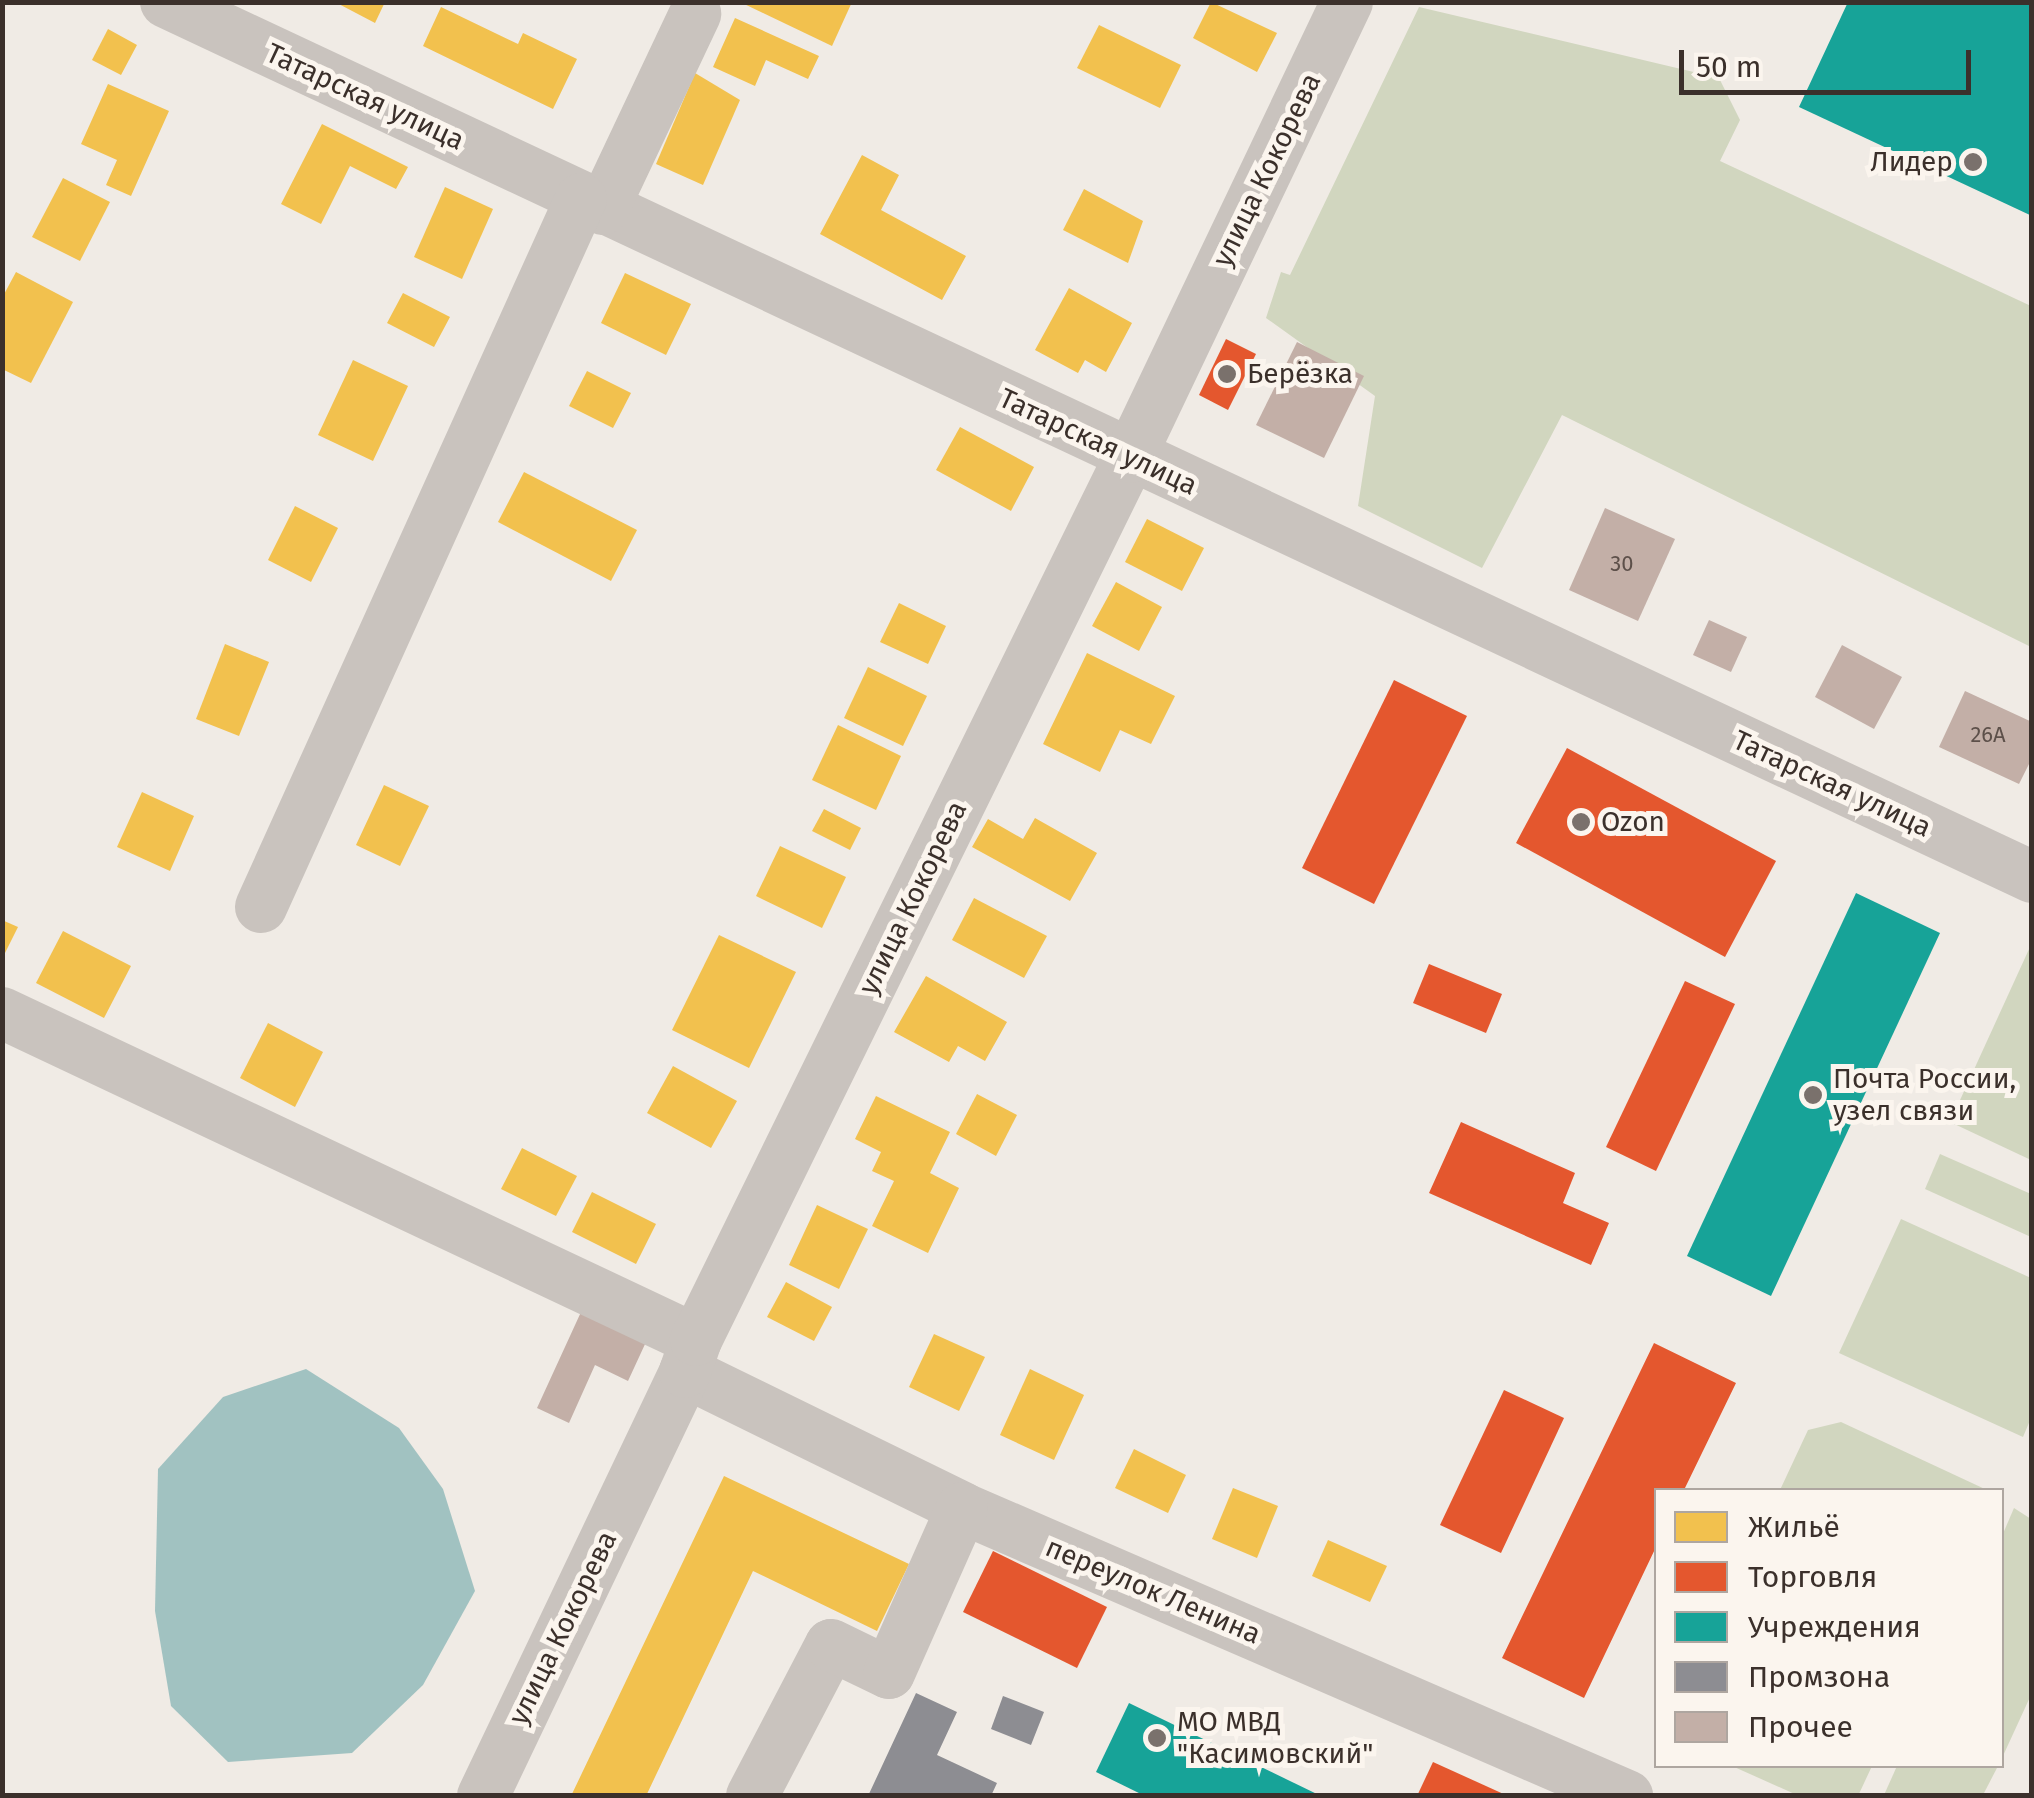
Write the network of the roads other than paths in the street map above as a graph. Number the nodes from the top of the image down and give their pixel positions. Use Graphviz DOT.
graph roads {
  1 [pos="166,2"];
  2 [pos="1347,2"];
  3 [pos="696,14"];
  4 [pos="592,204"];
  5 [pos="1130,457"];
  6 [pos="2032,877"];
  7 [pos="261,907"];
  8 [pos="2,1014"];
  9 [pos="691,1356"];
  10 [pos="962,1508"];
  11 [pos="483,1796"];
  12 [pos="752,1796"];
  13 [pos="1627,1796"];
  1 -- 4 [label="street, Татарская улица"];
  2 -- 5 [label="street, улица Кокорева"];
  3 -- 4 [label="street"];
  4 -- 5 [label="street, Татарская улица"];
  4 -- 7 [label="street"];
  5 -- 6 [label="street, Татарская улица"];
  5 -- 9 [label="street, улица Кокорева"];
  8 -- 9 [label="street, переулок Ленина"];
  9 -- 10 [label="street, переулок Ленина"];
  9 -- 11 [label="street, улица Кокорева"];
  10 -- 12 [label="street"];
  10 -- 13 [label="street, переулок Ленина"];
}
